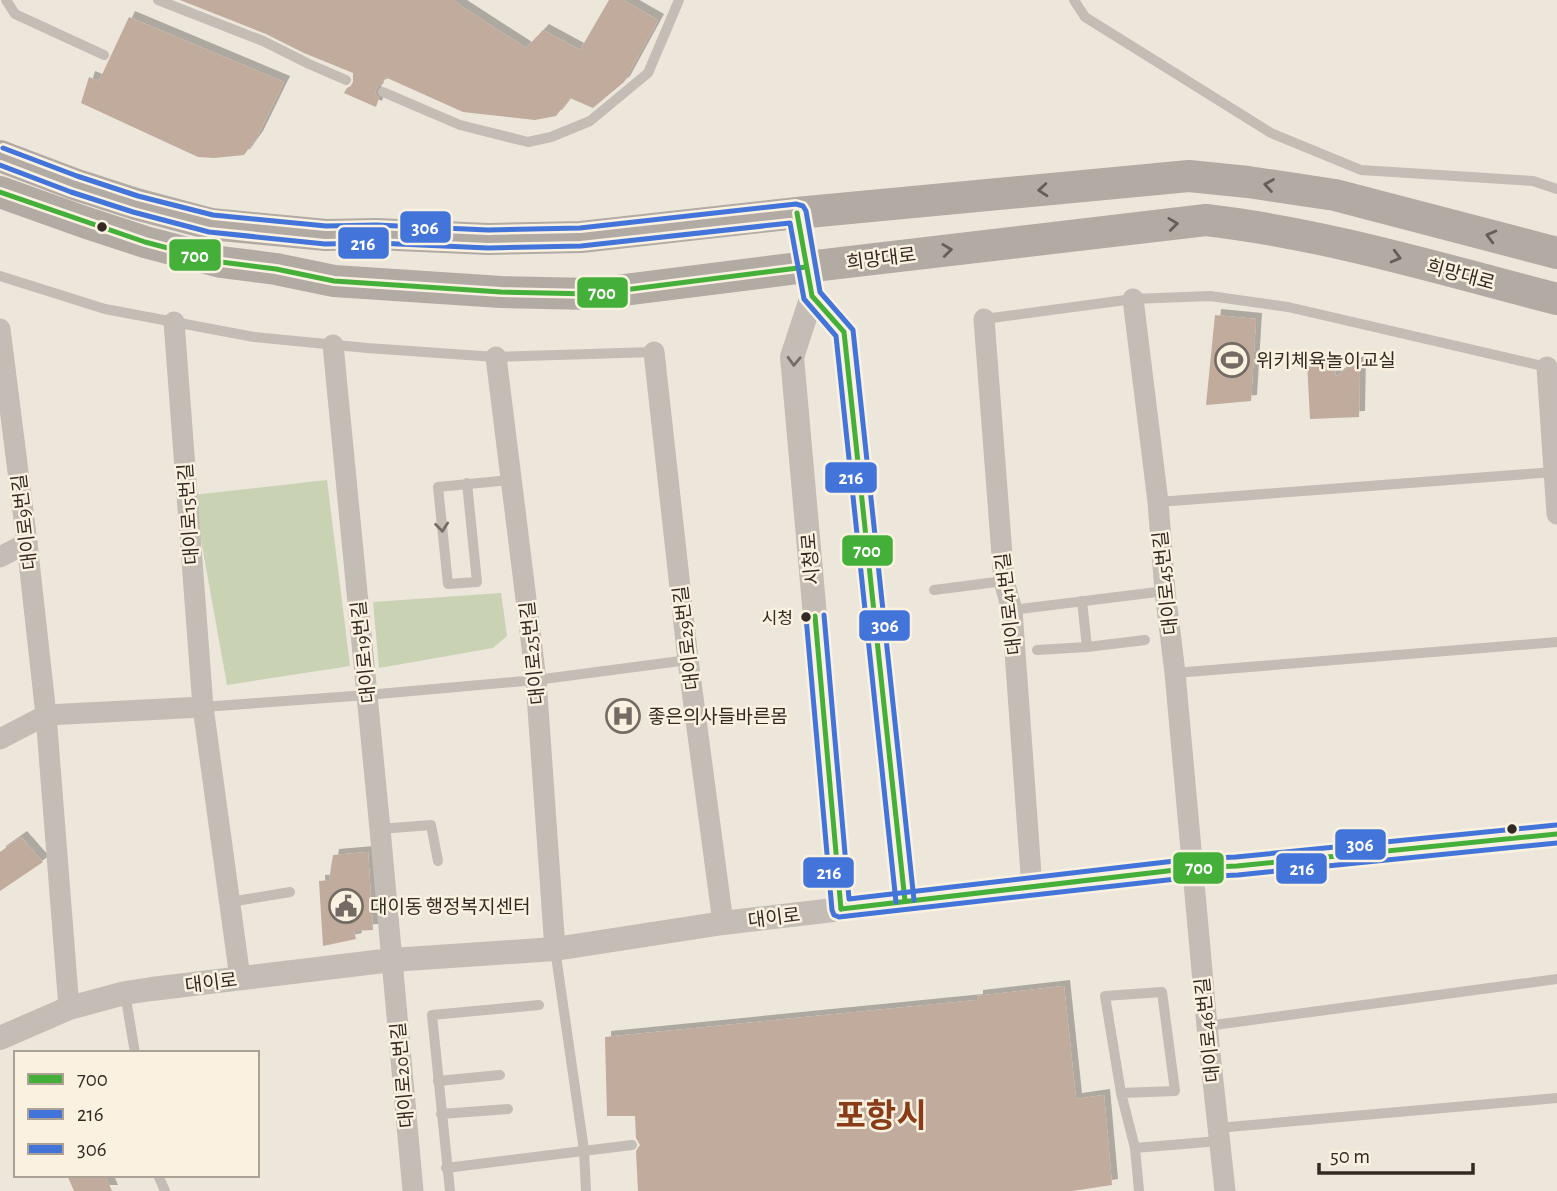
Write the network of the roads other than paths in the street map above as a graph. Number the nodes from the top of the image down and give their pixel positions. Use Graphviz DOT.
graph roads {
  1 [pos="6,0"];
  2 [pos="158,0"];
  3 [pos="679,0"];
  4 [pos="1074,0"];
  5 [pos="104,55"];
  6 [pos="346,80"];
  7 [pos="383,92"];
  8 [pos="0,139"];
  9 [pos="0,156"];
  10 [pos="34,168"];
  11 [pos="1557,189"];
  12 [pos="7,200"];
  13 [pos="797,213"];
  14 [pos="1557,253"];
  15 [pos="0,276"];
  16 [pos="809,281"];
  17 [pos="1133,299"];
  18 [pos="1557,299"];
  19 [pos="984,319"];
  20 [pos="174,322"];
  21 [pos="0,329"];
  22 [pos="332,345"];
  23 [pos="654,352"];
  24 [pos="2,355"];
  25 [pos="496,357"];
  26 [pos="1552,369"];
  27 [pos="1554,472"];
  28 [pos="511,480"];
  29 [pos="467,483"];
  30 [pos="1158,502"];
  31 [pos="1557,514"];
  32 [pos="27,544"];
  33 [pos="0,556"];
  34 [pos="1004,581"];
  35 [pos="934,590"];
  36 [pos="1165,591"];
  37 [pos="1082,601"];
  38 [pos="1012,610"];
  39 [pos="1145,640"];
  40 [pos="1557,642"];
  41 [pos="1087,647"];
  42 [pos="1037,650"];
  43 [pos="688,660"];
  44 [pos="1175,673"];
  45 [pos="536,680"];
  46 [pos="367,695"];
  47 [pos="203,707"];
  48 [pos="46,715"];
  49 [pos="0,739"];
  50 [pos="380,829"];
  51 [pos="1557,834"];
  52 [pos="438,861"];
  53 [pos="1193,868"];
  54 [pos="1032,888"];
  55 [pos="290,892"];
  56 [pos="905,901"];
  57 [pos="230,902"];
  58 [pos="841,909"];
  59 [pos="723,923"];
  60 [pos="555,949"];
  61 [pos="392,960"];
  62 [pos="240,978"];
  63 [pos="1557,979"];
  64 [pos="125,993"];
  65 [pos="539,1005"];
  66 [pos="69,1008"];
  67 [pos="1206,1026"];
  68 [pos="0,1038"];
  69 [pos="135,1051"];
  70 [pos="500,1075"];
  71 [pos="438,1081"];
  72 [pos="1121,1093"];
  73 [pos="1557,1098"];
  74 [pos="508,1109"];
  75 [pos="441,1114"];
  76 [pos="1218,1134"];
  77 [pos="632,1145"];
  78 [pos="1135,1148"];
  79 [pos="584,1150"];
  80 [pos="446,1168"];
  81 [pos="413,1191"];
  82 [pos="450,1191"];
  83 [pos="586,1191"];
  84 [pos="1139,1191"];
  85 [pos="1225,1191"];
  1 -- 5 [label="lane"];
  2 -- 6 [label="lane"];
  3 -- 7 [label="lane"];
  4 -- 11 [label="lane"];
  8 -- 10 [label="main road"];
  9 -- 10 [label="main road"];
  10 -- 13 [label="main road"];
  12 -- 16 [label="main road, 희망대로"];
  14 -- 13 [label="main road, one-way"];
  13 -- 16 [label="street, 시청로"];
  15 -- 20 [label="lane"];
  16 -- 18 [label="main road, 희망대로, one-way"];
  16 -- 56 [label="street"];
  16 -- 58 [label="street, 시청로, one-way"];
  17 -- 19 [label="lane"];
  17 -- 26 [label="lane"];
  17 -- 30 [label="street, 대이로45번길"];
  19 -- 34 [label="street, 대이로41번길"];
  20 -- 22 [label="lane"];
  20 -- 47 [label="street, 대이로15번길"];
  21 -- 24 [label="street, 대이로9번길"];
  22 -- 25 [label="lane"];
  22 -- 46 [label="street, 대이로19번길"];
  23 -- 25 [label="lane"];
  23 -- 43 [label="street, 대이로29번길"];
  24 -- 32 [label="street, 대이로9번길"];
  25 -- 28 [label="street, 대이로25번길"];
  26 -- 27 [label="street"];
  27 -- 30 [label="lane"];
  27 -- 31 [label="street"];
  28 -- 29 [label="lane"];
  28 -- 45 [label="street, 대이로25번길"];
  29 -- 29 [label="lane, one-way"];
  30 -- 36 [label="street, 대이로45번길"];
  32 -- 33 [label="street"];
  32 -- 48 [label="street, 대이로9번길"];
  34 -- 35 [label="lane"];
  34 -- 38 [label="street, 대이로41번길"];
  36 -- 37 [label="lane"];
  36 -- 44 [label="street, 대이로45번길"];
  37 -- 38 [label="lane"];
  37 -- 41 [label="lane"];
  38 -- 54 [label="street, 대이로41번길"];
  39 -- 41 [label="lane"];
  40 -- 44 [label="lane"];
  41 -- 42 [label="lane"];
  43 -- 45 [label="lane"];
  43 -- 59 [label="street, 대이로29번길"];
  44 -- 53 [label="street, 대이로45번길"];
  45 -- 46 [label="lane"];
  45 -- 60 [label="street, 대이로25번길"];
  46 -- 47 [label="lane"];
  46 -- 50 [label="street, 대이로19번길"];
  47 -- 48 [label="street"];
  47 -- 57 [label="street, 대이로15번길"];
  48 -- 49 [label="street"];
  48 -- 66 [label="street, 대이로9번길"];
  50 -- 52 [label="lane"];
  50 -- 61 [label="street, 대이로19번길"];
  51 -- 53 [label="street, 대이로"];
  53 -- 54 [label="street, 대이로"];
  53 -- 67 [label="street, 대이로46번길"];
  54 -- 56 [label="street, 대이로"];
  55 -- 57 [label="lane"];
  56 -- 58 [label="street, 대이로"];
  57 -- 62 [label="street, 대이로15번길"];
  58 -- 59 [label="street, 대이로"];
  59 -- 60 [label="street, 대이로"];
  60 -- 61 [label="street, 대이로"];
  60 -- 79 [label="lane"];
  61 -- 62 [label="street, 대이로"];
  61 -- 81 [label="street, 대이로20번길"];
  62 -- 64 [label="street, 대이로"];
  63 -- 67 [label="lane"];
  64 -- 66 [label="street, 대이로"];
  64 -- 69 [label="lane"];
  65 -- 71 [label="lane"];
  66 -- 68 [label="street, 대이로"];
  67 -- 76 [label="street, 대이로46번길"];
  70 -- 71 [label="lane"];
  71 -- 75 [label="lane"];
  72 -- 72 [label="lane"];
  72 -- 78 [label="lane"];
  73 -- 76 [label="lane"];
  74 -- 75 [label="lane"];
  75 -- 80 [label="lane"];
  76 -- 78 [label="lane"];
  76 -- 85 [label="street, 대이로46번길"];
  77 -- 79 [label="lane"];
  78 -- 84 [label="lane"];
  79 -- 80 [label="lane"];
  79 -- 83 [label="lane"];
  80 -- 82 [label="lane"];
}
